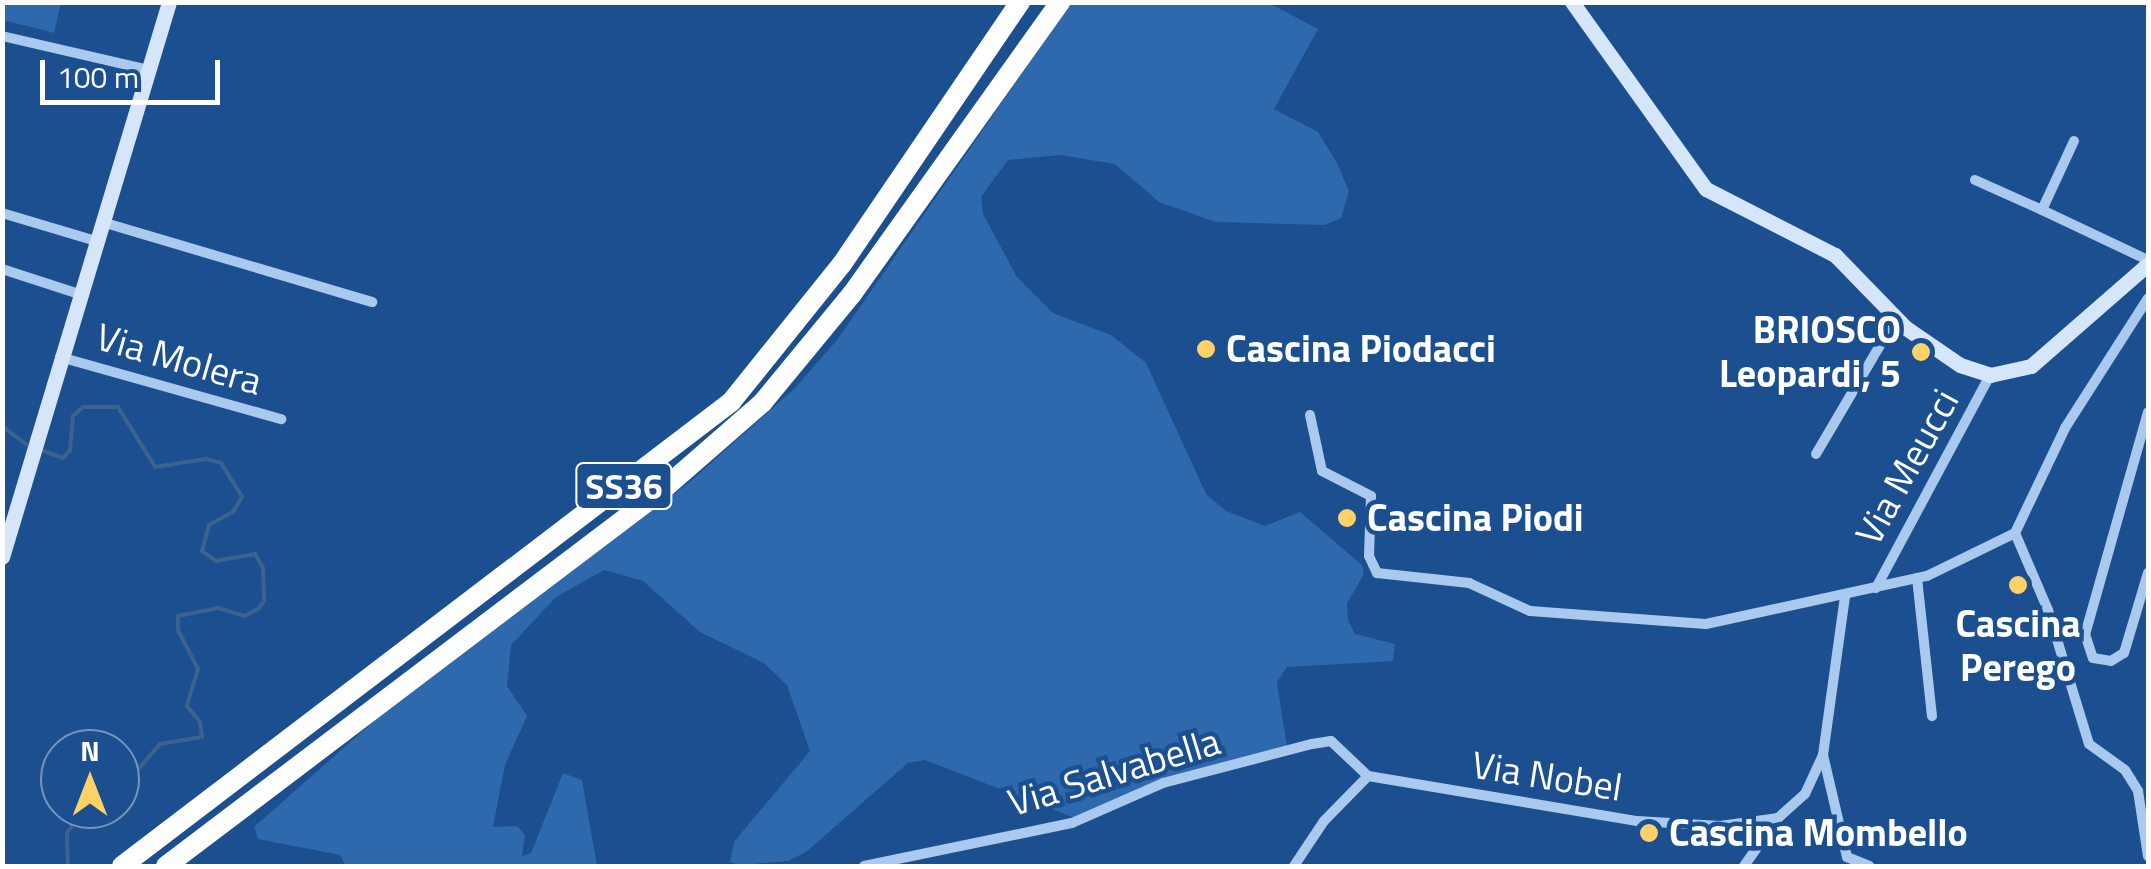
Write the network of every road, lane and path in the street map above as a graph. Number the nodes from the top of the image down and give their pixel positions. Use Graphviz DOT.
graph roads {
  1 [pos="169,2"];
  2 [pos="1020,2"];
  3 [pos="1060,2"];
  4 [pos="1572,2"];
  5 [pos="2,36"];
  6 [pos="145,69"];
  7 [pos="2074,141"];
  8 [pos="1975,180"];
  9 [pos="2042,210"];
  10 [pos="2,213"];
  11 [pos="102,222"];
  12 [pos="96,242"];
  13 [pos="2148,262"];
  14 [pos="2,269"];
  15 [pos="79,294"];
  16 [pos="2148,298"];
  17 [pos="372,302"];
  18 [pos="1896,318"];
  19 [pos="60,358"];
  20 [pos="1990,375"];
  21 [pos="2148,412"];
  22 [pos="1310,415"];
  23 [pos="282,419"];
  24 [pos="1816,454"];
  25 [pos="2015,533"];
  26 [pos="2,557"];
  27 [pos="2148,573"];
  28 [pos="1917,578"];
  29 [pos="1876,588"];
  30 [pos="1845,596"];
  31 [pos="1932,716"];
  32 [pos="1823,755"];
  33 [pos="1368,776"];
  34 [pos="1778,818"];
  35 [pos="2148,856"];
  36 [pos="122,866"];
  37 [pos="166,866"];
  38 [pos="864,866"];
  39 [pos="1294,866"];
  40 [pos="1744,866"];
  41 [pos="1869,866"];
  1 -- 6 [label="street"];
  2 -- 36 [label="highway, SS36"];
  3 -- 37 [label="highway, SS36"];
  4 -- 18 [label="street"];
  5 -- 6 [label="street"];
  6 -- 11 [label="street"];
  7 -- 9 [label="street"];
  8 -- 9 [label="street"];
  9 -- 13 [label="street"];
  10 -- 12 [label="street"];
  11 -- 12 [label="street"];
  11 -- 17 [label="street"];
  12 -- 15 [label="street"];
  13 -- 20 [label="street"];
  14 -- 15 [label="street"];
  15 -- 19 [label="street"];
  16 -- 25 [label="street"];
  18 -- 20 [label="street"];
  18 -- 24 [label="street"];
  19 -- 23 [label="street, Via Molera"];
  19 -- 26 [label="street"];
  20 -- 29 [label="street, Via Meucci"];
  21 -- 27 [label="street"];
  22 -- 30 [label="street"];
  25 -- 28 [label="street"];
  25 -- 35 [label="street"];
  28 -- 29 [label="street"];
  28 -- 31 [label="street"];
  29 -- 30 [label="street"];
  30 -- 32 [label="street"];
  32 -- 34 [label="street"];
  32 -- 41 [label="street"];
  33 -- 34 [label="street, Via Nobel"];
  33 -- 38 [label="street, Via Salvabella"];
  33 -- 39 [label="street"];
  34 -- 40 [label="street"];
}
